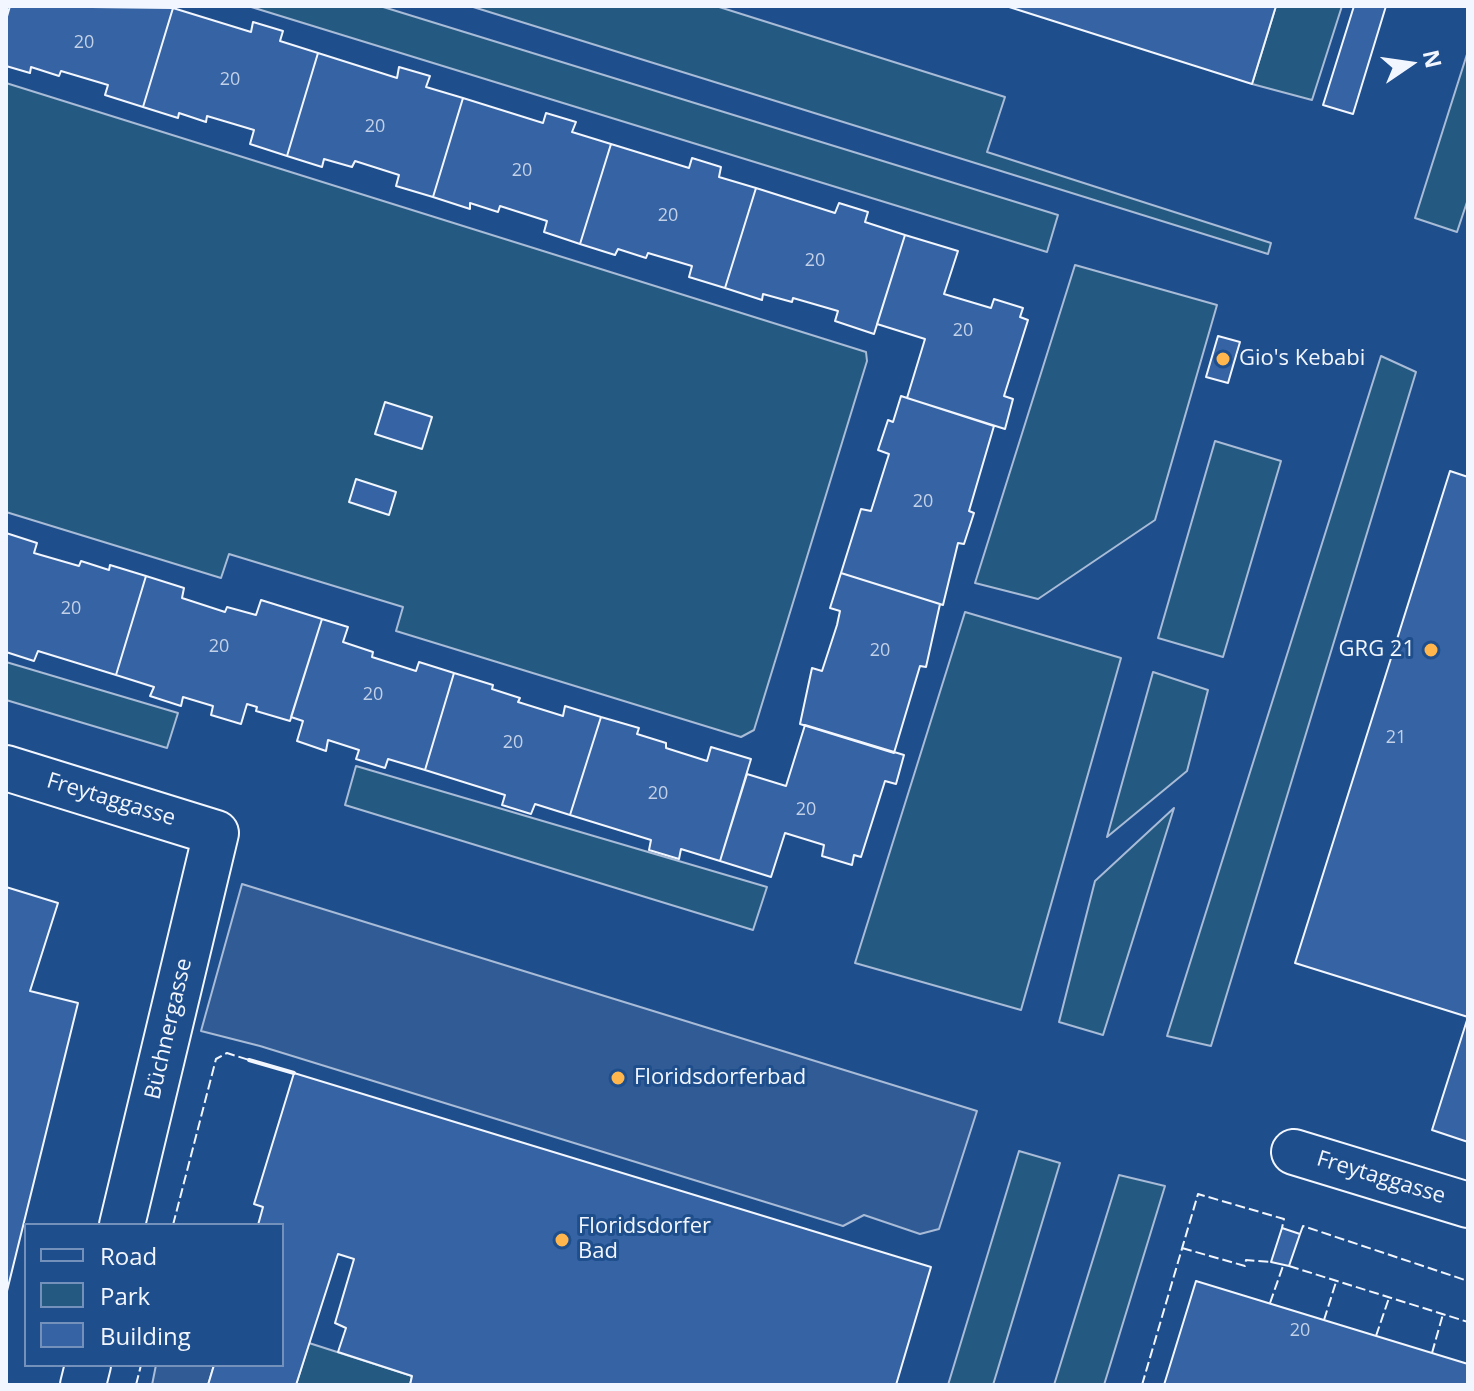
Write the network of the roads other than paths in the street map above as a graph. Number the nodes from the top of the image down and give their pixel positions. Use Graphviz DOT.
graph roads {
  1 [pos="6,768"];
  2 [pos="216,833"];
  3 [pos="1294,1152"];
  4 [pos="1468,1205"];
  5 [pos="122,1223"];
  1 -- 2 [label="street, Freytaggasse"];
  2 -- 5 [label="street, Büchnergasse"];
  3 -- 4 [label="street, Freytaggasse"];
}
